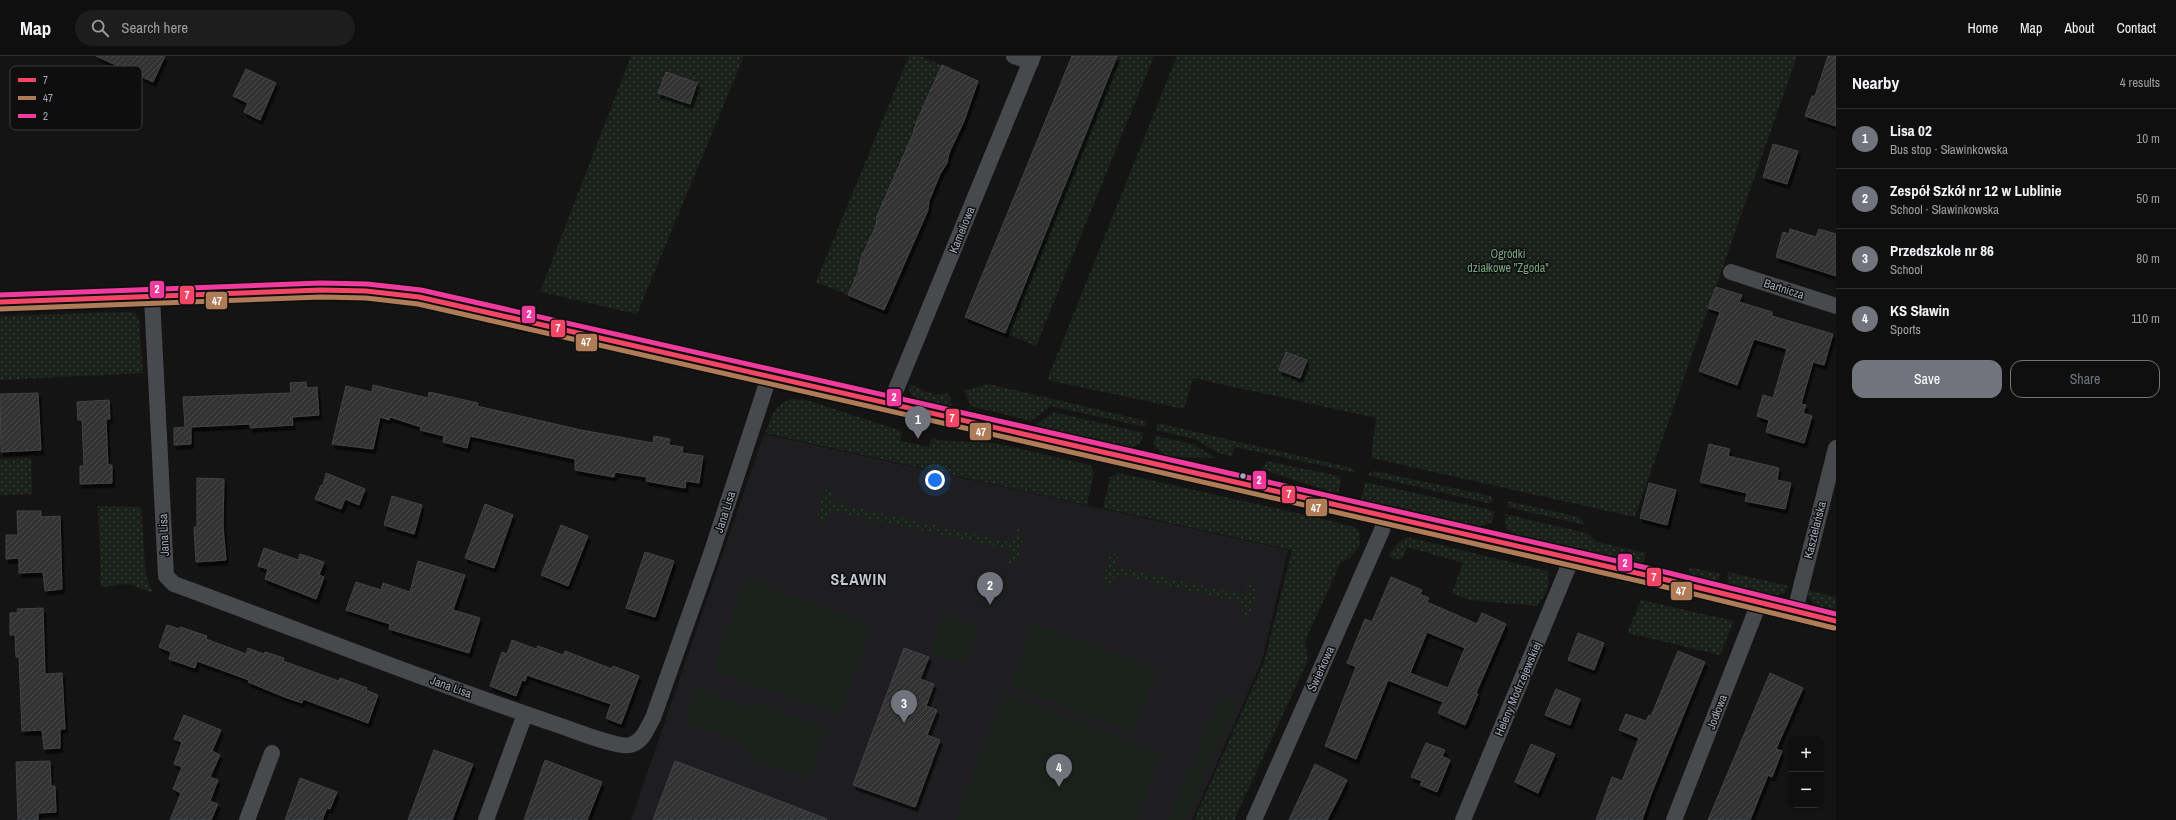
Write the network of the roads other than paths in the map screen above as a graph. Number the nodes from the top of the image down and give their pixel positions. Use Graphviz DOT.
graph roads {
  1 [pos="1014,56"];
  2 [pos="1032,59"];
  3 [pos="1732,272"];
  4 [pos="152,297"];
  5 [pos="0,302"];
  6 [pos="1836,306"];
  7 [pos="769,376"];
  8 [pos="890,404"];
  9 [pos="1836,448"];
  10 [pos="1385,517"];
  11 [pos="1572,558"];
  12 [pos="1759,603"];
  13 [pos="1795,611"];
  14 [pos="1836,621"];
  15 [pos="525,714"];
  16 [pos="272,753"];
  17 [pos="247,820"];
  18 [pos="486,820"];
  19 [pos="1254,820"];
  20 [pos="1463,820"];
  21 [pos="1674,820"];
  1 -- 2 [label="street"];
  2 -- 8 [label="street, Kameliowa"];
  3 -- 6 [label="street, Bartnicza"];
  4 -- 5 [label="street"];
  4 -- 7 [label="street"];
  4 -- 15 [label="street, Jana Lisa"];
  7 -- 8 [label="street"];
  7 -- 15 [label="street, Jana Lisa"];
  8 -- 10 [label="street"];
  9 -- 13 [label="street, Kasztelańska"];
  10 -- 11 [label="street"];
  10 -- 19 [label="street, Świerkowa"];
  11 -- 12 [label="street"];
  11 -- 20 [label="street, Heleny Modrzejewskiej"];
  12 -- 13 [label="street"];
  12 -- 21 [label="street, Jodłowa"];
  13 -- 14 [label="street"];
  15 -- 18 [label="street"];
  16 -- 17 [label="street"];
}
